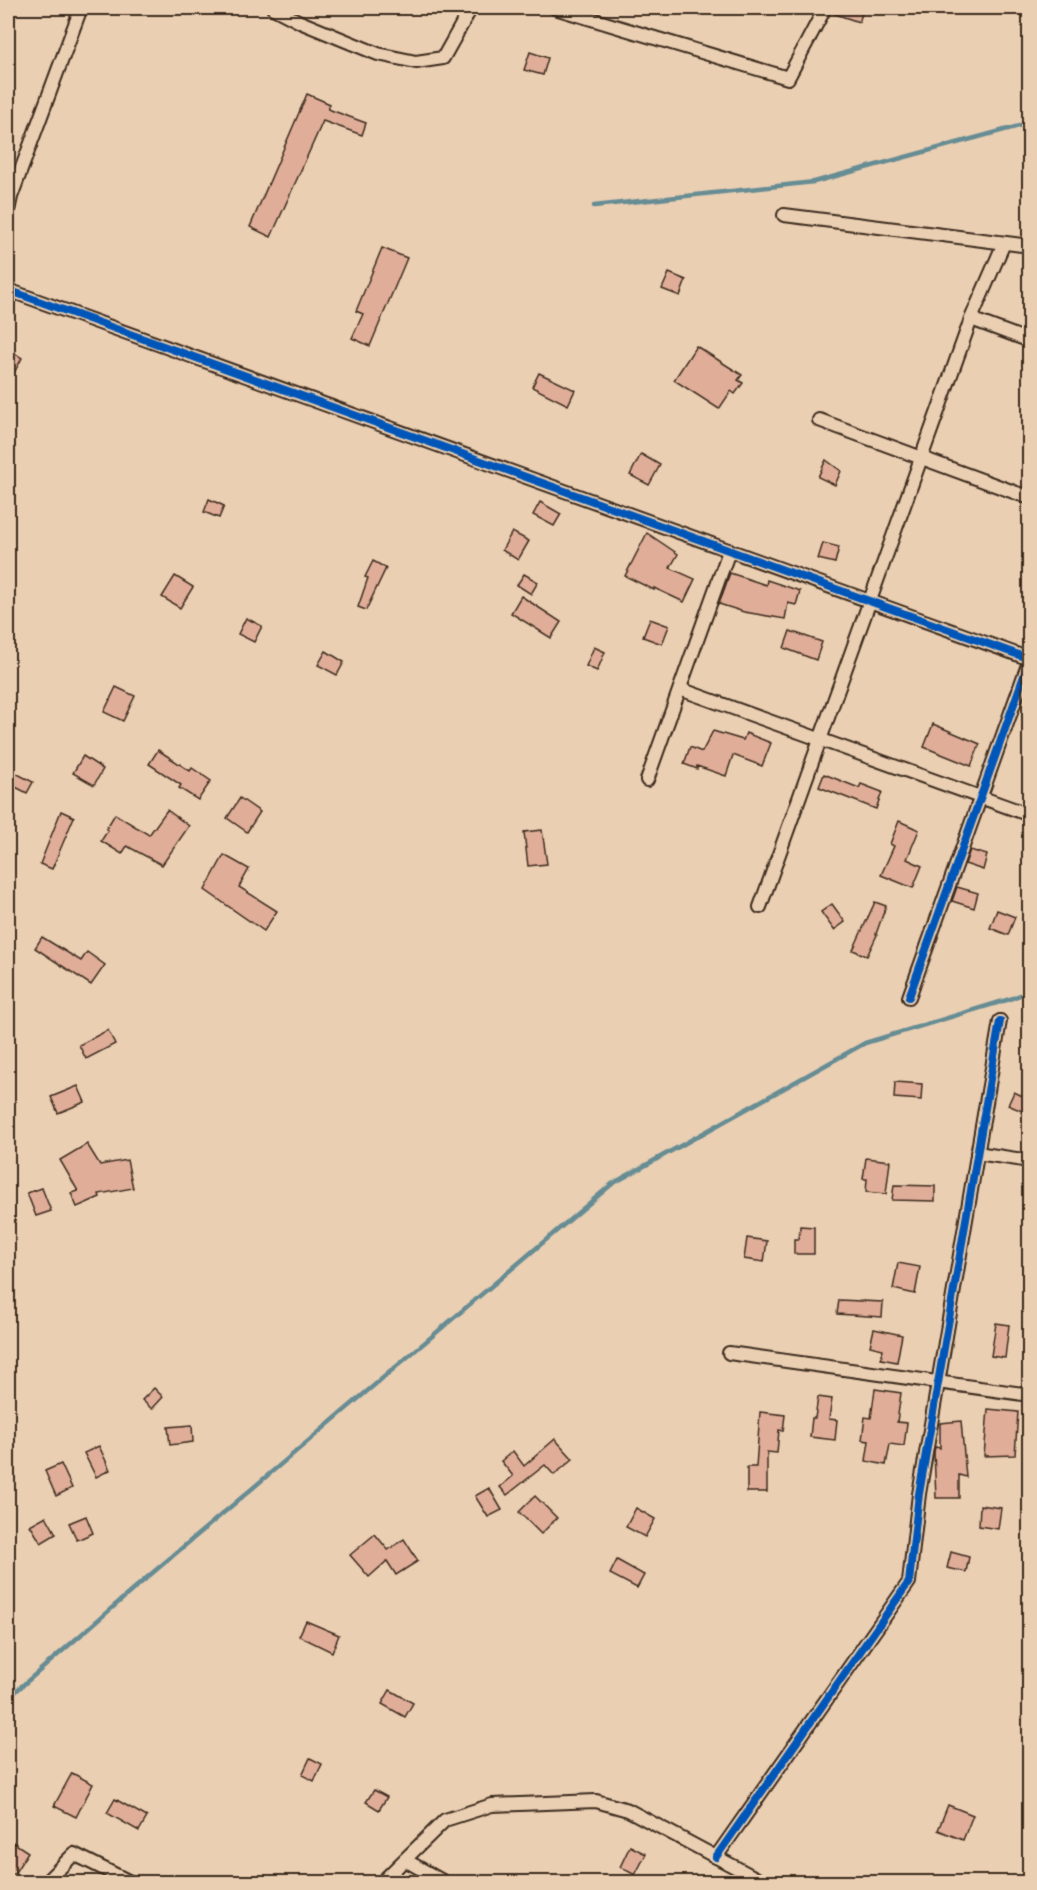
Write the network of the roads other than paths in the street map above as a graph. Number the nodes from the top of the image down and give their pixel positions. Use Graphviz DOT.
graph roads {
  1 [pos="81,8"];
  2 [pos="273,8"];
  3 [pos="471,8"];
  4 [pos="555,8"];
  5 [pos="825,8"];
  6 [pos="8,211"];
  7 [pos="784,215"];
  8 [pos="1004,243"];
  9 [pos="1029,246"];
  10 [pos="8,290"];
  11 [pos="971,319"];
  12 [pos="1029,341"];
  13 [pos="819,420"];
  14 [pos="921,458"];
  15 [pos="1029,498"];
  16 [pos="729,551"];
  17 [pos="869,602"];
  18 [pos="680,689"];
  19 [pos="820,740"];
  20 [pos="647,780"];
  21 [pos="980,797"];
  22 [pos="1029,815"];
  23 [pos="760,907"];
  24 [pos="909,997"];
  25 [pos="1000,1021"];
  26 [pos="977,1153"];
  27 [pos="1029,1161"];
  28 [pos="729,1353"];
  29 [pos="938,1382"];
  30 [pos="1029,1395"];
  31 [pos="716,1857"];
  32 [pos="405,1860"];
  33 [pos="46,1882"];
  34 [pos="130,1882"];
  35 [pos="382,1882"];
  36 [pos="444,1882"];
  37 [pos="763,1882"];
  1 -- 6 [label="street"];
  2 -- 3 [label="street"];
  4 -- 5 [label="street"];
  7 -- 8 [label="street"];
  8 -- 9 [label="street"];
  8 -- 11 [label="street"];
  10 -- 16 [label="street"];
  11 -- 12 [label="street"];
  11 -- 14 [label="street"];
  13 -- 14 [label="street"];
  14 -- 15 [label="street"];
  14 -- 17 [label="street"];
  16 -- 17 [label="street"];
  16 -- 18 [label="street"];
  17 -- 19 [label="street"];
  17 -- 21 [label="street"];
  18 -- 19 [label="street"];
  18 -- 20 [label="street"];
  19 -- 21 [label="street"];
  19 -- 23 [label="street"];
  21 -- 22 [label="street"];
  21 -- 24 [label="street"];
  25 -- 26 [label="street"];
  26 -- 27 [label="street"];
  26 -- 29 [label="street"];
  28 -- 29 [label="street"];
  29 -- 30 [label="street"];
  29 -- 31 [label="street"];
  31 -- 32 [label="street"];
  31 -- 37 [label="street"];
  32 -- 35 [label="street"];
  32 -- 36 [label="street"];
  33 -- 34 [label="street"];
}
